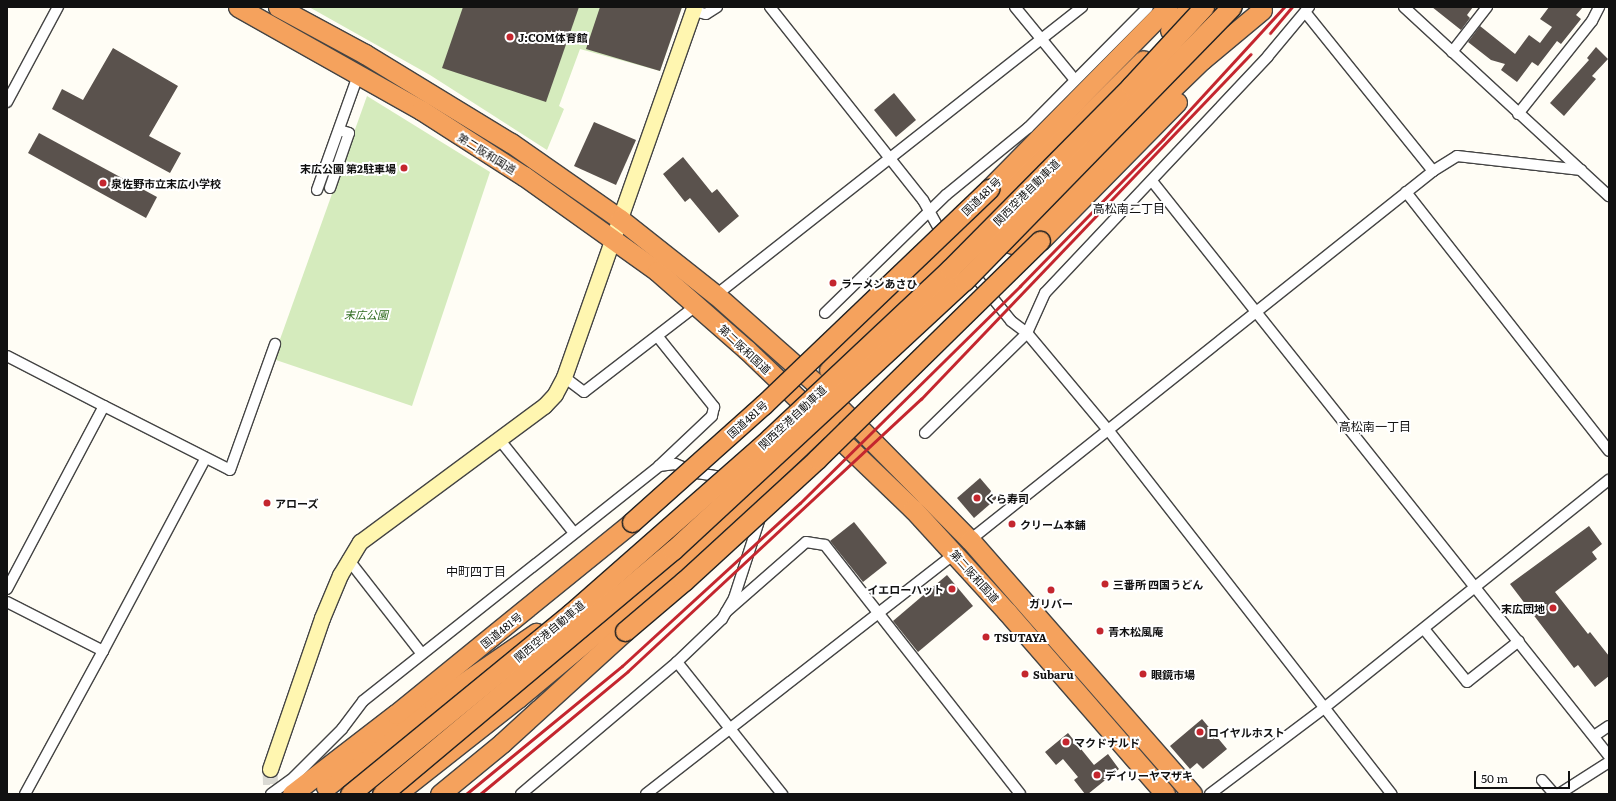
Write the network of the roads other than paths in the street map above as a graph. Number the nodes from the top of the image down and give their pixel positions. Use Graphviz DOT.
graph roads {
  1 [pos="58,7"];
  2 [pos="238,7"];
  3 [pos="278,7"];
  4 [pos="717,7"];
  5 [pos="770,7"];
  6 [pos="1015,7"];
  7 [pos="1082,7"];
  8 [pos="1148,7"];
  9 [pos="1168,7"];
  10 [pos="1191,7"];
  11 [pos="1204,7"];
  12 [pos="1231,7"];
  13 [pos="1404,7"];
  14 [pos="1487,7"];
  15 [pos="1599,7"];
  16 [pos="1264,8"];
  17 [pos="694,9"];
  18 [pos="1307,9"];
  19 [pos="1041,40"];
  20 [pos="1452,52"];
  21 [pos="359,73"];
  22 [pos="1075,80"];
  23 [pos="7,102"];
  24 [pos="1518,114"];
  25 [pos="339,130"];
  26 [pos="889,157"];
  27 [pos="1433,170"];
  28 [pos="1581,170"];
  29 [pos="1152,181"];
  30 [pos="330,188"];
  31 [pos="317,190"];
  32 [pos="1406,192"];
  33 [pos="1609,196"];
  34 [pos="929,212"];
  35 [pos="620,219"];
  36 [pos="612,240"];
  37 [pos="953,249"];
  38 [pos="976,278"];
  39 [pos="716,294"];
  40 [pos="697,305"];
  41 [pos="825,313"];
  42 [pos="1256,314"];
  43 [pos="1027,333"];
  44 [pos="658,337"];
  45 [pos="275,344"];
  46 [pos="7,356"];
  47 [pos="564,377"];
  48 [pos="816,383"];
  49 [pos="798,400"];
  50 [pos="104,406"];
  51 [pos="840,409"];
  52 [pos="823,424"];
  53 [pos="1109,431"];
  54 [pos="925,433"];
  55 [pos="499,439"];
  56 [pos="1609,451"];
  57 [pos="205,459"];
  58 [pos="659,466"];
  59 [pos="779,466"];
  60 [pos="717,476"];
  61 [pos="1609,480"];
  62 [pos="574,533"];
  63 [pos="970,540"];
  64 [pos="954,554"];
  65 [pos="348,559"];
  66 [pos="590,559"];
  67 [pos="1477,588"];
  68 [pos="7,589"];
  69 [pos="7,602"];
  70 [pos="726,612"];
  71 [pos="876,614"];
  72 [pos="559,618"];
  73 [pos="1424,629"];
  74 [pos="1519,641"];
  75 [pos="599,642"];
  76 [pos="103,652"];
  77 [pos="422,654"];
  78 [pos="677,662"];
  79 [pos="434,703"];
  80 [pos="1324,708"];
  81 [pos="1609,726"];
  82 [pos="730,728"];
  83 [pos="1594,736"];
  84 [pos="1609,756"];
  85 [pos="1609,762"];
  86 [pos="270,769"];
  87 [pos="1542,780"];
  88 [pos="528,792"];
  89 [pos="25,794"];
  90 [pos="271,794"];
  91 [pos="292,794"];
  92 [pos="316,794"];
  93 [pos="339,794"];
  94 [pos="350,794"];
  95 [pos="382,794"];
  96 [pos="396,794"];
  97 [pos="415,794"];
  98 [pos="440,794"];
  99 [pos="646,794"];
  100 [pos="782,794"];
  101 [pos="1020,794"];
  102 [pos="1165,794"];
  103 [pos="1192,794"];
  104 [pos="1210,794"];
  105 [pos="1392,794"];
  106 [pos="1554,794"];
  107 [pos="1559,794"];
  1 -- 23 [label="street"];
  2 -- 21 [label="highway, 第二阪和国道"];
  3 -- 35 [label="highway, 第二阪和国道"];
  4 -- 17 [label="street"];
  5 -- 26 [label="street"];
  6 -- 19 [label="street"];
  7 -- 19 [label="street"];
  8 -- 22 [label="street"];
  9 -- 66 [label="highway, 国道481号, bridge"];
  10 -- 37 [label="highway"];
  11 -- 94 [label="highway, 関西空港自動車道, bridge"];
  12 -- 95 [label="highway, 関西空港自動車道, bridge"];
  13 -- 20 [label="street"];
  14 -- 20 [label="street"];
  15 -- 24 [label="street"];
  16 -- 38 [label="highway"];
  16 -- 75 [label="highway, bridge"];
  17 -- 35 [label="street"];
  18 -- 27 [label="street"];
  18 -- 29 [label="street"];
  19 -- 22 [label="street"];
  19 -- 26 [label="street"];
  20 -- 24 [label="street"];
  21 -- 25 [label="street"];
  21 -- 36 [label="highway, 第二阪和国道"];
  22 -- 34 [label="street"];
  24 -- 28 [label="street"];
  25 -- 30 [label="street"];
  25 -- 31 [label="street"];
  26 -- 34 [label="street"];
  26 -- 39 [label="street"];
  27 -- 28 [label="street"];
  27 -- 32 [label="street"];
  28 -- 33 [label="street"];
  29 -- 42 [label="street"];
  29 -- 43 [label="street"];
  32 -- 42 [label="street"];
  32 -- 56 [label="street"];
  34 -- 37 [label="street"];
  34 -- 41 [label="street"];
  35 -- 36 [label="street"];
  35 -- 39 [label="highway, 第二阪和国道"];
  36 -- 40 [label="highway, 第二阪和国道"];
  36 -- 47 [label="street"];
  37 -- 38 [label="street"];
  37 -- 48 [label="highway"];
  38 -- 43 [label="street"];
  38 -- 51 [label="highway"];
  39 -- 48 [label="highway, 第二阪和国道"];
  40 -- 44 [label="street"];
  40 -- 49 [label="highway, 第二阪和国道"];
  42 -- 53 [label="street"];
  42 -- 67 [label="street"];
  43 -- 53 [label="street"];
  43 -- 54 [label="street"];
  44 -- 47 [label="street"];
  44 -- 58 [label="street"];
  45 -- 57 [label="street"];
  46 -- 50 [label="street"];
  47 -- 55 [label="street"];
  48 -- 49 [label="highway"];
  48 -- 51 [label="highway, 第二阪和国道"];
  49 -- 52 [label="highway, 第二阪和国道"];
  49 -- 60 [label="highway"];
  50 -- 57 [label="street"];
  50 -- 68 [label="street"];
  51 -- 52 [label="highway"];
  51 -- 63 [label="highway, 第二阪和国道"];
  52 -- 59 [label="highway"];
  52 -- 64 [label="highway, 第二阪和国道"];
  53 -- 63 [label="street"];
  53 -- 80 [label="street"];
  55 -- 62 [label="street"];
  55 -- 65 [label="street"];
  57 -- 76 [label="street"];
  58 -- 60 [label="street"];
  58 -- 62 [label="street"];
  59 -- 70 [label="street"];
  59 -- 75 [label="highway"];
  60 -- 72 [label="highway"];
  61 -- 67 [label="street"];
  62 -- 77 [label="street"];
  63 -- 103 [label="highway, 第二阪和国道"];
  64 -- 71 [label="street"];
  64 -- 102 [label="highway, 第二阪和国道"];
  65 -- 77 [label="street"];
  65 -- 86 [label="street"];
  66 -- 79 [label="highway"];
  66 -- 91 [label="highway, 国道481号"];
  67 -- 73 [label="street"];
  67 -- 74 [label="street"];
  69 -- 76 [label="street"];
  70 -- 71 [label="street"];
  70 -- 78 [label="street"];
  71 -- 82 [label="street"];
  71 -- 101 [label="street"];
  72 -- 79 [label="highway"];
  72 -- 93 [label="highway"];
  73 -- 74 [label="street"];
  73 -- 80 [label="street"];
  74 -- 83 [label="street"];
  75 -- 96 [label="highway"];
  75 -- 97 [label="highway"];
  75 -- 98 [label="highway"];
  76 -- 89 [label="street"];
  77 -- 90 [label="street"];
  78 -- 82 [label="street"];
  78 -- 88 [label="street"];
  79 -- 92 [label="highway"];
  80 -- 104 [label="street"];
  80 -- 105 [label="street"];
  81 -- 83 [label="street"];
  82 -- 99 [label="street"];
  82 -- 100 [label="street"];
  83 -- 84 [label="street"];
  85 -- 107 [label="street"];
  87 -- 106 [label="street"];
}
